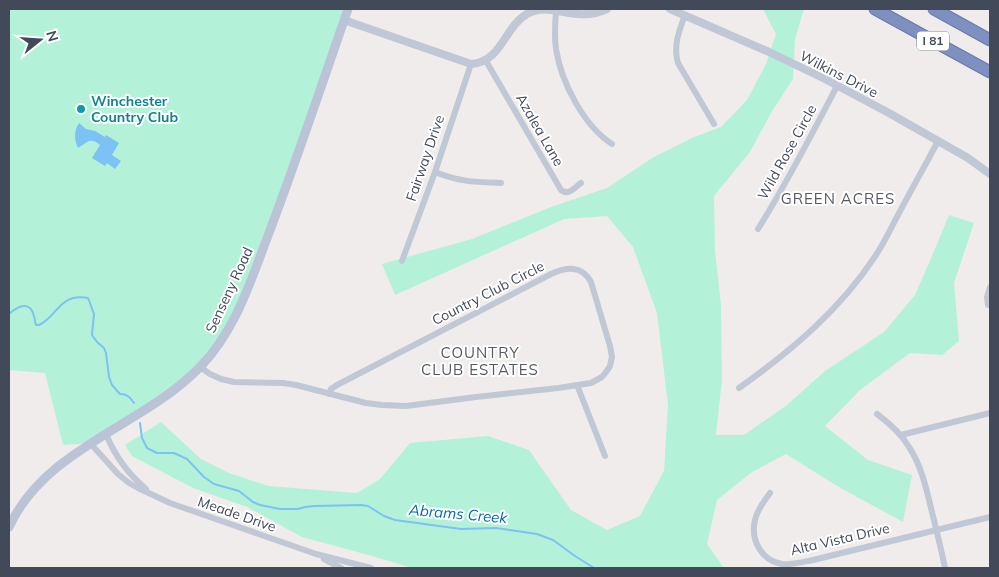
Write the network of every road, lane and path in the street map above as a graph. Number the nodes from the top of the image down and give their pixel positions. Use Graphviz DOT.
graph roads {
  1 [pos="348,9"];
  2 [pos="607,9"];
  3 [pos="670,9"];
  4 [pos="875,9"];
  5 [pos="934,9"];
  6 [pos="556,10"];
  7 [pos="684,15"];
  8 [pos="344,20"];
  9 [pos="990,40"];
  10 [pos="486,61"];
  11 [pos="471,64"];
  12 [pos="990,72"];
  13 [pos="837,86"];
  14 [pos="714,124"];
  15 [pos="938,141"];
  16 [pos="612,144"];
  17 [pos="435,172"];
  18 [pos="990,174"];
  19 [pos="501,183"];
  20 [pos="581,183"];
  21 [pos="758,229"];
  22 [pos="402,261"];
  23 [pos="990,287"];
  24 [pos="988,305"];
  25 [pos="200,367"];
  26 [pos="577,386"];
  27 [pos="739,388"];
  28 [pos="329,394"];
  29 [pos="990,413"];
  30 [pos="877,414"];
  31 [pos="106,434"];
  32 [pos="901,436"];
  33 [pos="90,443"];
  34 [pos="605,456"];
  35 [pos="770,493"];
  36 [pos="150,494"];
  37 [pos="990,517"];
  38 [pos="9,524"];
  39 [pos="936,530"];
  40 [pos="316,554"];
  41 [pos="340,568"];
  42 [pos="371,568"];
  43 [pos="945,568"];
  1 -- 8 [label="main road, Senseny Road"];
  2 -- 6 [label="street"];
  3 -- 7 [label="street, Wilkins Drive"];
  4 -- 12 [label="highway, I 81"];
  5 -- 9 [label="highway, I 81"];
  6 -- 10 [label="street"];
  6 -- 16 [label="street"];
  7 -- 13 [label="street, Wilkins Drive"];
  7 -- 14 [label="street"];
  8 -- 11 [label="street"];
  8 -- 25 [label="main road, Senseny Road"];
  10 -- 11 [label="street"];
  10 -- 20 [label="street, Azalea Lane"];
  11 -- 17 [label="street, Fairway Drive"];
  13 -- 15 [label="street, Wilkins Drive"];
  13 -- 21 [label="street, Wild Rose Circle"];
  15 -- 18 [label="street, Wilkins Drive"];
  15 -- 27 [label="street"];
  17 -- 19 [label="street"];
  17 -- 22 [label="street, Fairway Drive"];
  23 -- 24 [label="street"];
  25 -- 28 [label="street, Country Club Circle"];
  25 -- 31 [label="main road, Senseny Road"];
  26 -- 28 [label="street, Country Club Circle"];
  26 -- 28 [label="street, Country Club Circle"];
  26 -- 34 [label="street"];
  29 -- 32 [label="street"];
  30 -- 32 [label="street"];
  31 -- 33 [label="main road, Senseny Road"];
  31 -- 36 [label="street, Meade Drive"];
  32 -- 39 [label="street"];
  33 -- 36 [label="street, Meade Drive"];
  33 -- 38 [label="main road, Senseny Road"];
  35 -- 39 [label="street, Alta Vista Drive"];
  36 -- 40 [label="street, Meade Drive"];
  37 -- 39 [label="street, Alta Vista Drive"];
  39 -- 43 [label="street"];
  40 -- 41 [label="street, Meade Drive"];
  40 -- 42 [label="street, Meade Drive"];
}
